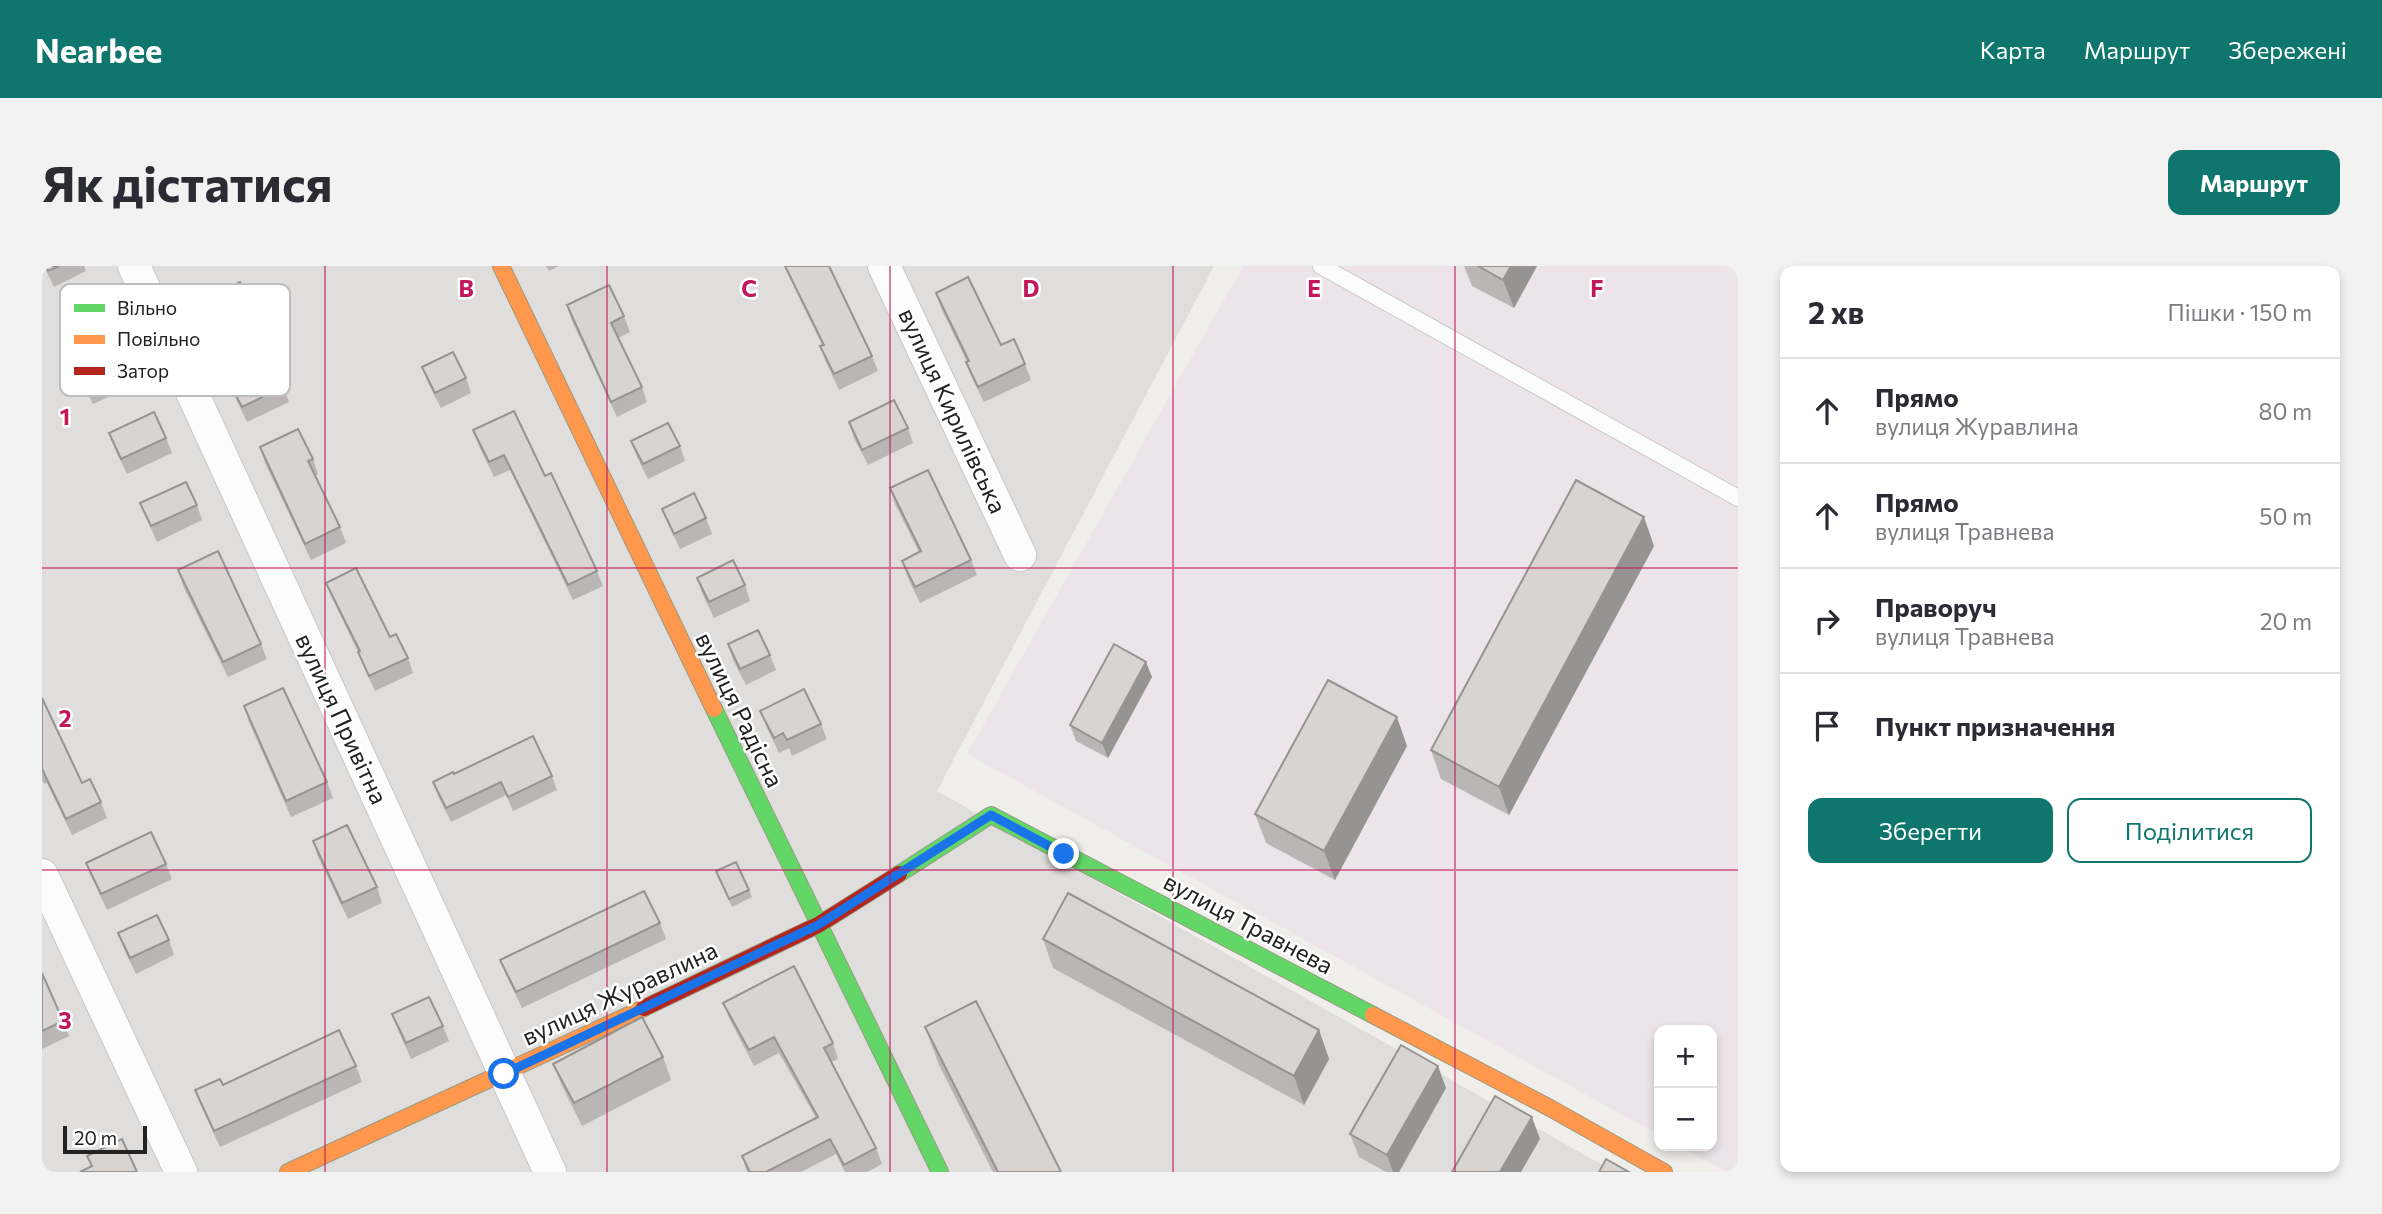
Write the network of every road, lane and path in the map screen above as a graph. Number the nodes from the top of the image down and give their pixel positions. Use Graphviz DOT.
graph roads {
  1 [pos="134,266"];
  2 [pos="501,266"];
  3 [pos="884,266"];
  4 [pos="1321,266"];
  5 [pos="142,284"];
  6 [pos="194,396"];
  7 [pos="1738,498"];
  8 [pos="1020,555"];
  9 [pos="42,875"];
  10 [pos="818,925"];
  11 [pos="504,1074"];
  12 [pos="181,1172"];
  13 [pos="288,1172"];
  14 [pos="550,1172"];
  15 [pos="940,1172"];
  16 [pos="1664,1172"];
  1 -- 5 [label="street, вулиця Привітна"];
  2 -- 10 [label="street, вулиця Радісна"];
  3 -- 8 [label="street, вулиця Кирилівська"];
  4 -- 7 [label="lane"];
  6 -- 11 [label="street, вулиця Привітна"];
  9 -- 12 [label="street"];
  10 -- 11 [label="street, вулиця Журавлина"];
  10 -- 15 [label="street, вулиця Радісна"];
  10 -- 16 [label="street, вулиця Травнева"];
  11 -- 13 [label="street, вулиця Журавлина"];
  11 -- 14 [label="street, вулиця Привітна"];
}
